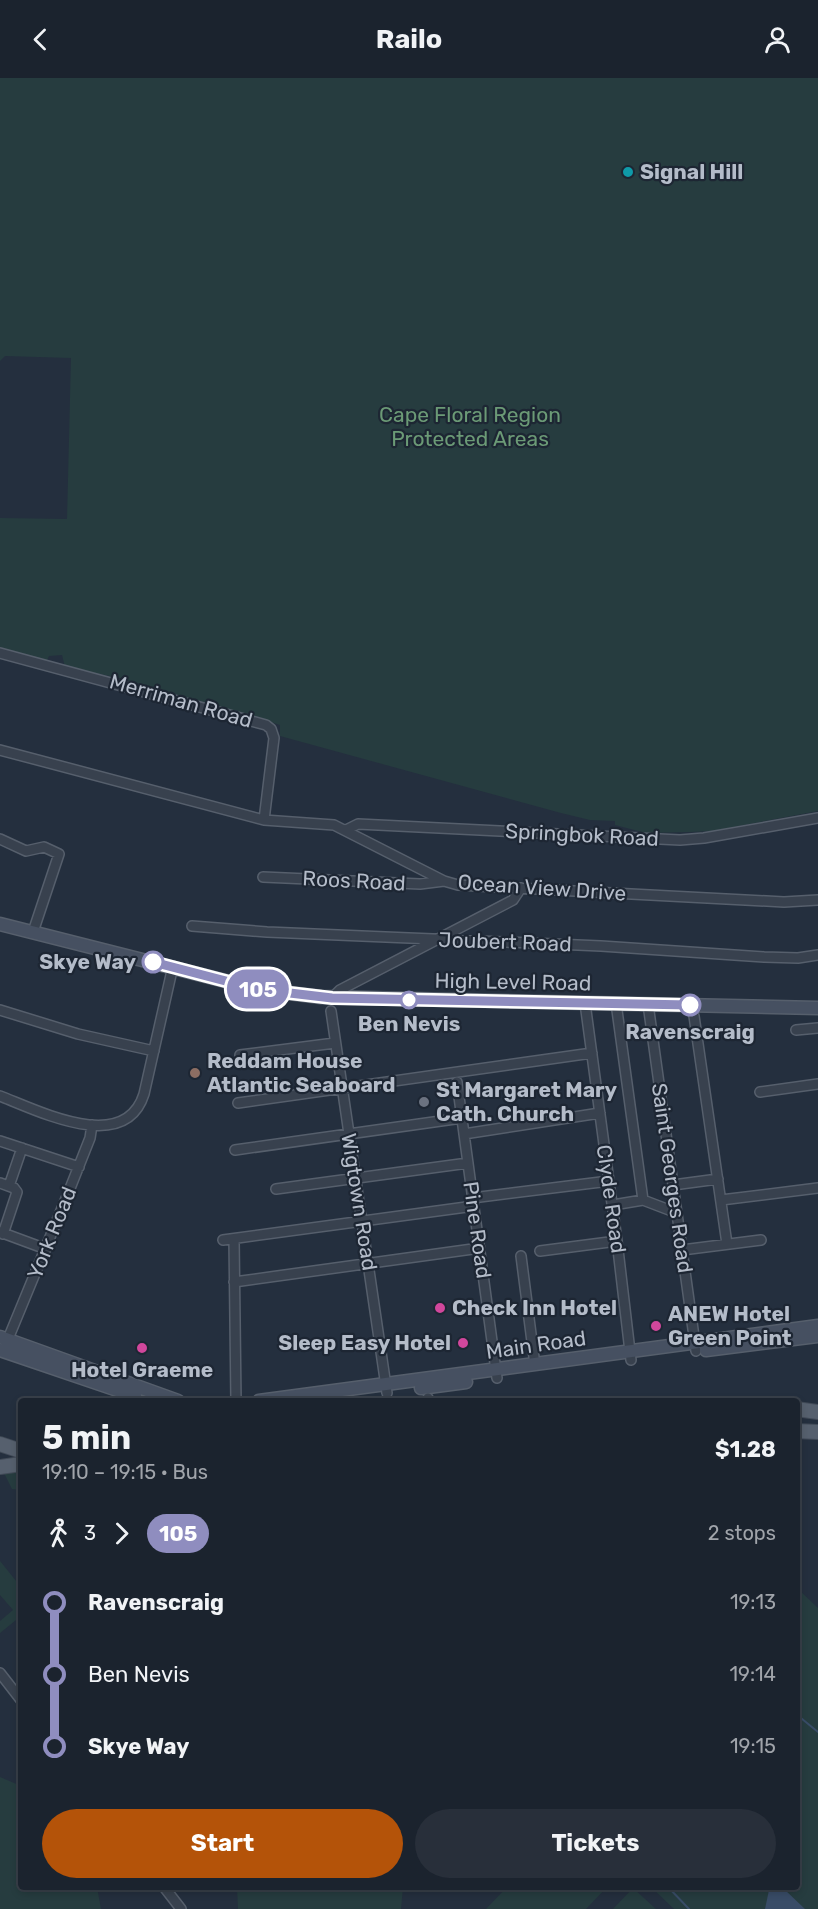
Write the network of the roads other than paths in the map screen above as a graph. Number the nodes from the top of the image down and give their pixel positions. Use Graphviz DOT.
graph roads {
  1 [pos="0,653"];
  2 [pos="0,750"];
  3 [pos="818,818"];
  4 [pos="264,820"];
  5 [pos="346,830"];
  6 [pos="0,839"];
  7 [pos="263,877"];
  8 [pos="444,881"];
  9 [pos="521,888"];
  10 [pos="818,900"];
  11 [pos="0,924"];
  12 [pos="192,926"];
  13 [pos="33,932"];
  14 [pos="439,939"];
  15 [pos="818,956"];
  16 [pos="173,966"];
  17 [pos="585,1003"];
  18 [pos="616,1003"];
  19 [pos="331,1004"];
  20 [pos="648,1004"];
  21 [pos="818,1008"];
  22 [pos="0,1010"];
  23 [pos="694,1016"];
  24 [pos="818,1028"];
  25 [pos="796,1030"];
  26 [pos="335,1043"];
  27 [pos="154,1050"];
  28 [pos="592,1053"];
  29 [pos="240,1055"];
  30 [pos="457,1082"];
  31 [pos="818,1084"];
  32 [pos="341,1088"];
  33 [pos="760,1092"];
  34 [pos="0,1096"];
  35 [pos="238,1103"];
  36 [pos="600,1113"];
  37 [pos="462,1118"];
  38 [pos="92,1125"];
  39 [pos="348,1134"];
  40 [pos="464,1134"];
  41 [pos="0,1141"];
  42 [pos="21,1148"];
  43 [pos="235,1150"];
  44 [pos="468,1162"];
  45 [pos="78,1167"];
  46 [pos="355,1178"];
  47 [pos="718,1179"];
  48 [pos="609,1181"];
  49 [pos="673,1185"];
  50 [pos="8,1186"];
  51 [pos="818,1188"];
  52 [pos="276,1190"];
  53 [pos="643,1200"];
  54 [pos="721,1200"];
  55 [pos="473,1202"];
  56 [pos="613,1205"];
  57 [pos="677,1213"];
  58 [pos="361,1220"];
  59 [pos="2,1233"];
  60 [pos="234,1239"];
  61 [pos="224,1240"];
  62 [pos="761,1240"];
  63 [pos="617,1241"];
  64 [pos="727,1244"];
  65 [pos="480,1248"];
  66 [pos="46,1249"];
  67 [pos="682,1250"];
  68 [pos="540,1251"];
  69 [pos="521,1256"];
  70 [pos="369,1263"];
  71 [pos="234,1282"];
  72 [pos="818,1326"];
  73 [pos="818,1336"];
  74 [pos="2,1346"];
  75 [pos="695,1347"];
  76 [pos="631,1356"];
  77 [pos="536,1365"];
  78 [pos="497,1374"];
  79 [pos="387,1389"];
  80 [pos="143,1398"];
  81 [pos="169,1398"];
  82 [pos="236,1398"];
  83 [pos="291,1398"];
  84 [pos="340,1398"];
  85 [pos="800,1409"];
  86 [pos="818,1411"];
  87 [pos="800,1431"];
  88 [pos="818,1432"];
  89 [pos="0,1444"];
  90 [pos="18,1450"];
  91 [pos="18,1464"];
  92 [pos="0,1467"];
  93 [pos="0,1673"];
  94 [pos="18,1696"];
  95 [pos="166,1890"];
  96 [pos="181,1909"];
  1 -- 4 [label="street, Merriman Road"];
  2 -- 4 [label="street, Ocean View Drive"];
  3 -- 5 [label="street, Springbok Road"];
  4 -- 5 [label="street, Ocean View Drive"];
  5 -- 8 [label="street, Ocean View Drive"];
  6 -- 13 [label="street"];
  7 -- 8 [label="street, Roos Road"];
  8 -- 9 [label="street, Ocean View Drive"];
  9 -- 10 [label="street, Ocean View Drive"];
  9 -- 14 [label="street"];
  11 -- 13 [label="main road, High Level Road"];
  12 -- 14 [label="street, Joubert Road"];
  13 -- 16 [label="main road, High Level Road"];
  14 -- 15 [label="street, Joubert Road"];
  14 -- 19 [label="street"];
  16 -- 19 [label="main road, High Level Road"];
  16 -- 27 [label="street"];
  17 -- 18 [label="main road, High Level Road"];
  17 -- 19 [label="main road, High Level Road"];
  17 -- 28 [label="street, Clyde Road"];
  18 -- 20 [label="main road, High Level Road"];
  18 -- 53 [label="street"];
  19 -- 26 [label="street, Wigtown Road"];
  20 -- 21 [label="main road, High Level Road"];
  20 -- 49 [label="street, Saint Georges Road"];
  22 -- 27 [label="street"];
  23 -- 47 [label="street"];
  24 -- 25 [label="street"];
  26 -- 29 [label="street"];
  26 -- 32 [label="street, Wigtown Road"];
  27 -- 38 [label="street"];
  28 -- 32 [label="street"];
  28 -- 36 [label="street, Clyde Road"];
  30 -- 37 [label="street, Pine Road"];
  31 -- 33 [label="street"];
  32 -- 35 [label="street"];
  32 -- 39 [label="street, Wigtown Road"];
  34 -- 38 [label="street"];
  36 -- 40 [label="street"];
  36 -- 48 [label="street, Clyde Road"];
  37 -- 39 [label="street"];
  37 -- 40 [label="street, Pine Road"];
  38 -- 45 [label="street, York Road"];
  39 -- 43 [label="street"];
  39 -- 46 [label="street, Wigtown Road"];
  40 -- 44 [label="street, Pine Road"];
  41 -- 42 [label="street"];
  42 -- 45 [label="street"];
  42 -- 50 [label="street"];
  44 -- 46 [label="street"];
  44 -- 55 [label="street, Pine Road"];
  45 -- 66 [label="street, York Road"];
  46 -- 52 [label="street"];
  46 -- 58 [label="street, Wigtown Road"];
  47 -- 49 [label="street"];
  47 -- 54 [label="street"];
  48 -- 55 [label="street"];
  48 -- 56 [label="street, Clyde Road"];
  49 -- 57 [label="street, Saint Georges Road"];
  50 -- 59 [label="street"];
  51 -- 54 [label="street"];
  53 -- 56 [label="street"];
  53 -- 57 [label="street"];
  54 -- 64 [label="street"];
  55 -- 58 [label="street"];
  55 -- 65 [label="street, Pine Road"];
  56 -- 63 [label="street, Clyde Road"];
  57 -- 67 [label="street, Saint Georges Road"];
  58 -- 60 [label="street"];
  58 -- 70 [label="street, Wigtown Road"];
  59 -- 66 [label="street"];
  60 -- 61 [label="street"];
  60 -- 71 [label="street"];
  62 -- 64 [label="street"];
  63 -- 68 [label="street"];
  63 -- 76 [label="street, Clyde Road"];
  64 -- 67 [label="street"];
  65 -- 70 [label="street"];
  65 -- 78 [label="street, Pine Road"];
  66 -- 74 [label="street, York Road"];
  67 -- 75 [label="street, Saint Georges Road"];
  69 -- 77 [label="street"];
  70 -- 71 [label="street"];
  70 -- 79 [label="street, Wigtown Road"];
  71 -- 82 [label="street"];
  72 -- 75 [label="main road, Main Road"];
  73 -- 75 [label="main road, Main Road"];
  74 -- 80 [label="main road"];
  74 -- 81 [label="main road"];
  75 -- 76 [label="main road, Main Road"];
  76 -- 77 [label="main road, Main Road"];
  76 -- 78 [label="main road, Main Road"];
  77 -- 78 [label="main road, Main Road"];
  78 -- 79 [label="main road, Main Road"];
  79 -- 83 [label="main road, Main Road"];
  79 -- 84 [label="main road, Main Road"];
  85 -- 86 [label="main road"];
  87 -- 88 [label="main road"];
  89 -- 90 [label="main road"];
  91 -- 92 [label="main road"];
  93 -- 94 [label="street"];
  95 -- 96 [label="street"];
}
